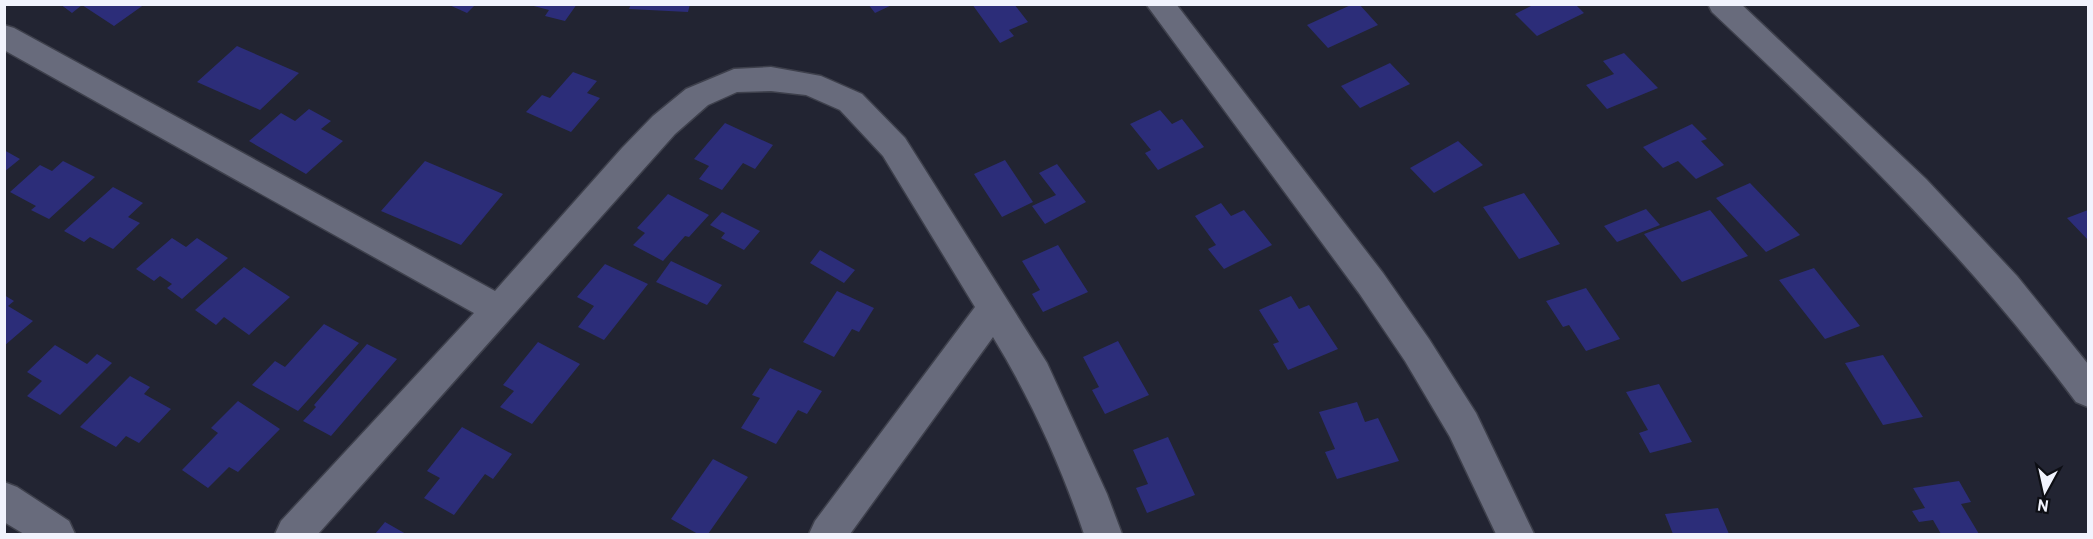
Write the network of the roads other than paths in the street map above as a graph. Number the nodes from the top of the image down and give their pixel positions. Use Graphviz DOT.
graph roads {
  1 [pos="1160,4"];
  2 [pos="1722,4"];
  3 [pos="4,36"];
  4 [pos="994,309"];
  5 [pos="499,310"];
  6 [pos="2088,391"];
  7 [pos="4,500"];
  8 [pos="56,534"];
  9 [pos="294,534"];
  10 [pos="828,534"];
  11 [pos="1103,534"];
  12 [pos="1515,534"];
  1 -- 12 [label="street"];
  2 -- 6 [label="street"];
  3 -- 5 [label="street"];
  4 -- 5 [label="street"];
  4 -- 10 [label="street"];
  4 -- 11 [label="street"];
  5 -- 9 [label="street"];
  7 -- 8 [label="street"];
}
